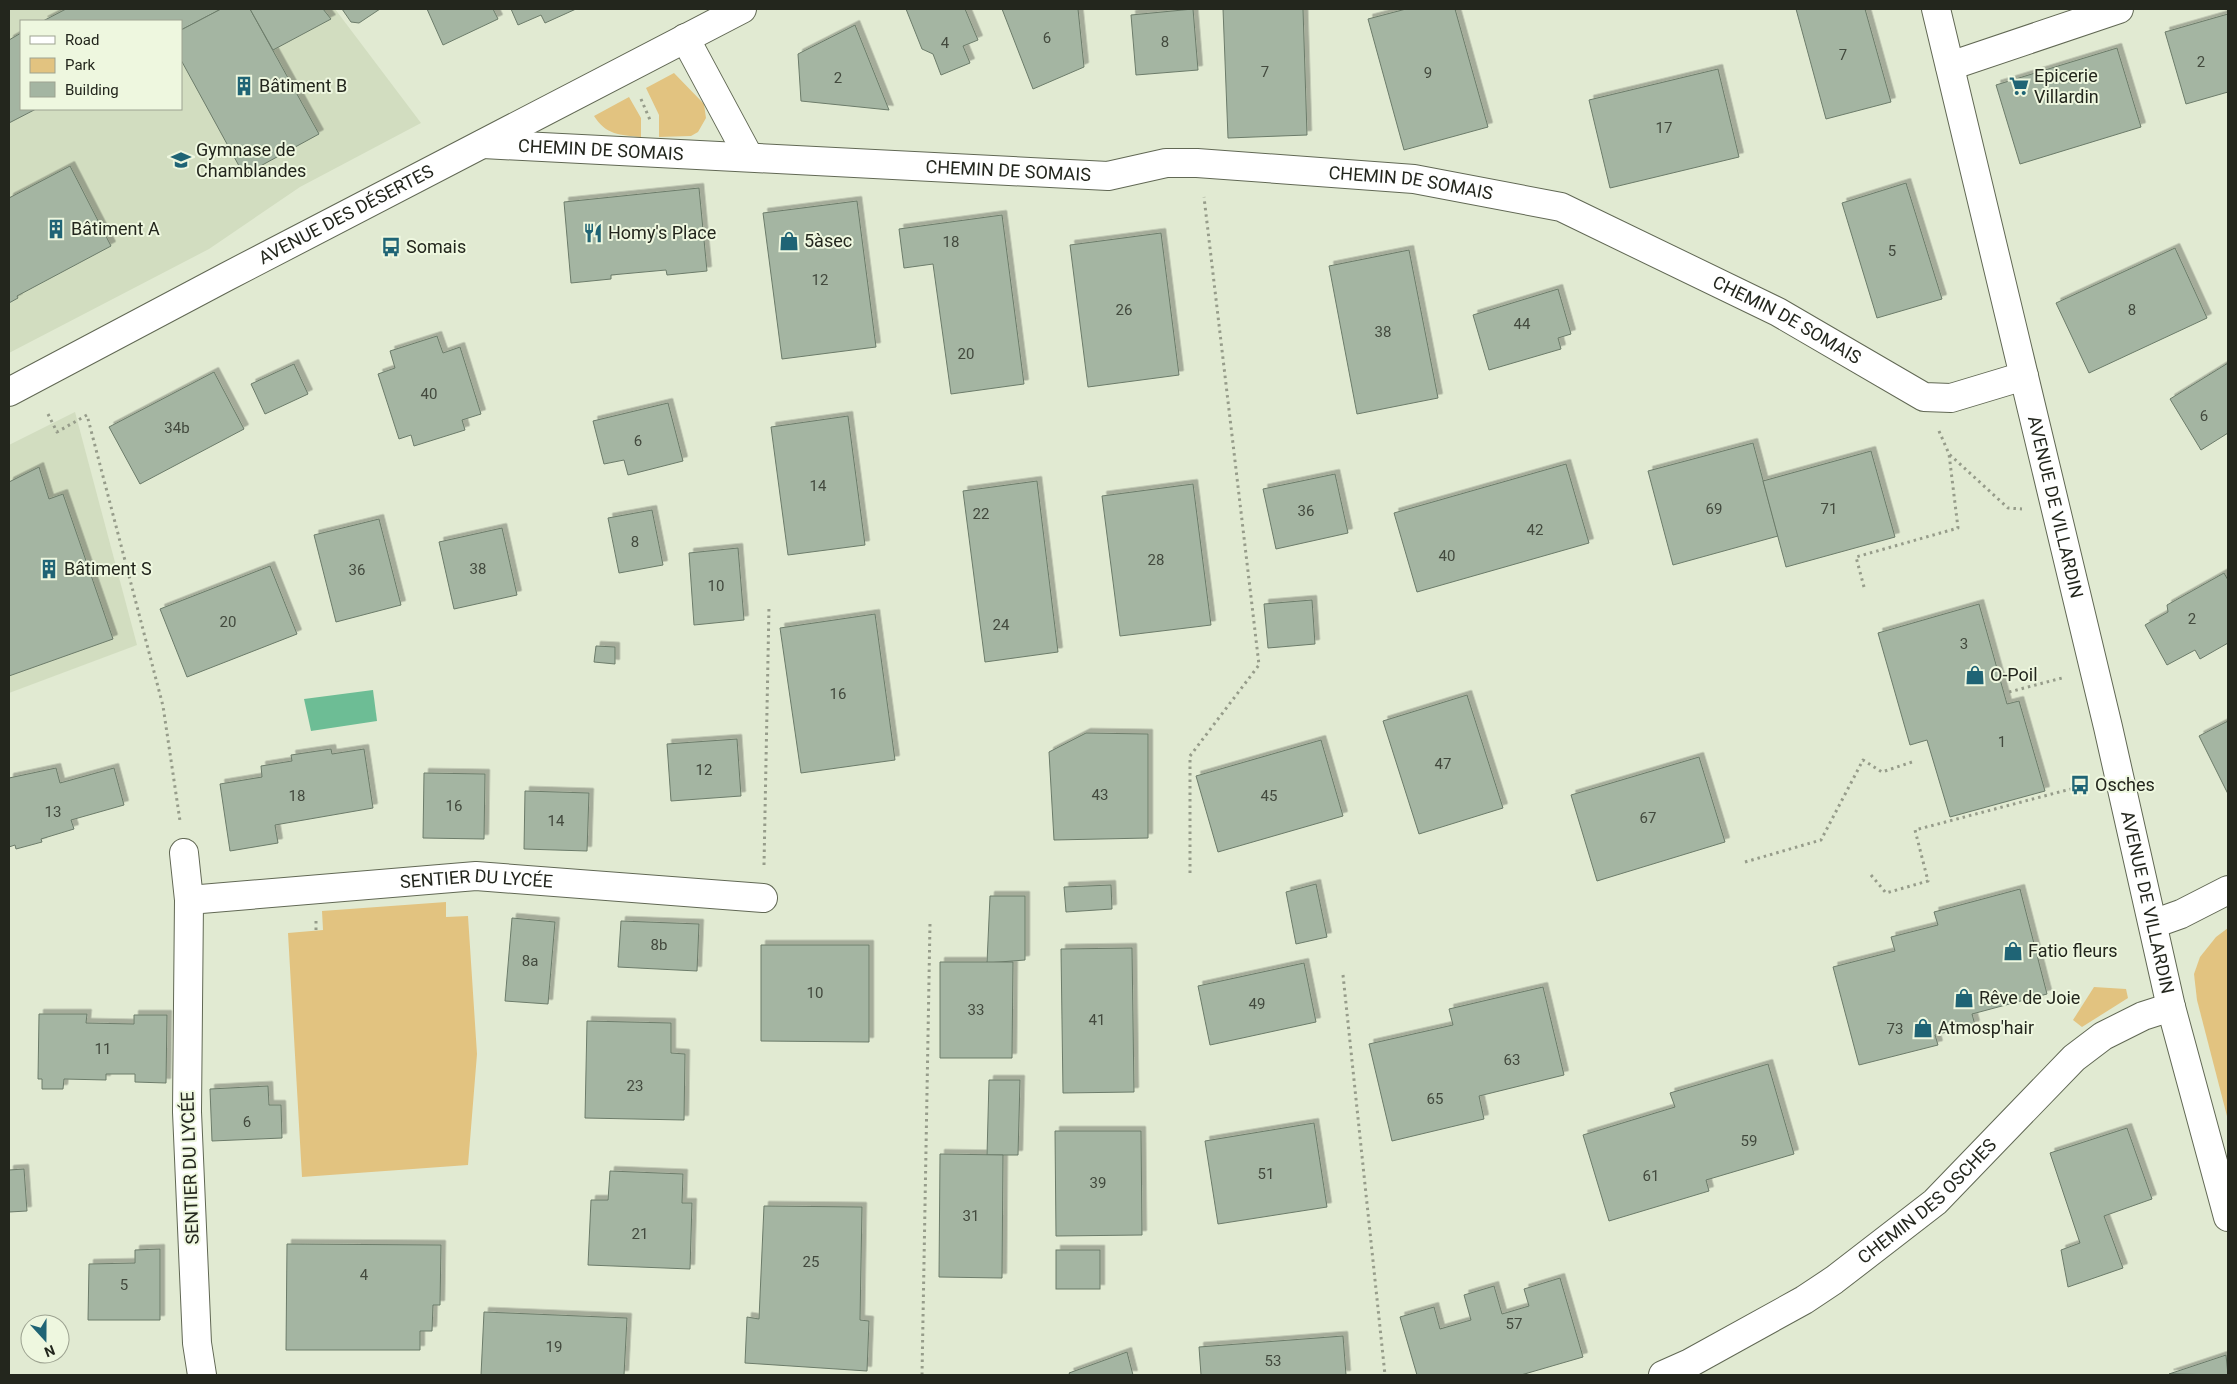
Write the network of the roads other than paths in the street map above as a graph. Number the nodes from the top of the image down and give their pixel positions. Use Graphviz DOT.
graph roads {
  1 [pos="742,9"];
  2 [pos="1936,9"];
  3 [pos="2119,9"];
  4 [pos="685,38"];
  5 [pos="1950,66"];
  6 [pos="483,144"];
  7 [pos="749,157"];
  8 [pos="2024,376"];
  9 [pos="9,392"];
  10 [pos="184,853"];
  11 [pos="2228,890"];
  12 [pos="763,898"];
  13 [pos="189,900"];
  14 [pos="2153,924"];
  15 [pos="2171,1007"];
  16 [pos="2228,1217"];
  17 [pos="202,1375"];
  18 [pos="1663,1375"];
  1 -- 4 [label="street, AVENUE DES DÉSERTES"];
  2 -- 5 [label="street, AVENUE DE VILLARDIN"];
  3 -- 5 [label="street"];
  4 -- 6 [label="street, AVENUE DES DÉSERTES"];
  4 -- 7 [label="street"];
  5 -- 8 [label="street, AVENUE DE VILLARDIN"];
  6 -- 7 [label="street, CHEMIN DE SOMAIS"];
  6 -- 9 [label="street, AVENUE DES DÉSERTES"];
  7 -- 8 [label="street, CHEMIN DE SOMAIS"];
  8 -- 14 [label="street, AVENUE DE VILLARDIN"];
  10 -- 13 [label="street, SENTIER DU LYCÉE"];
  11 -- 14 [label="street"];
  12 -- 13 [label="street, SENTIER DU LYCÉE"];
  13 -- 17 [label="street, SENTIER DU LYCÉE"];
  14 -- 15 [label="street, AVENUE DE VILLARDIN"];
  15 -- 16 [label="street, AVENUE DE VILLARDIN"];
  15 -- 18 [label="street, CHEMIN DES OSCHES"];
}
